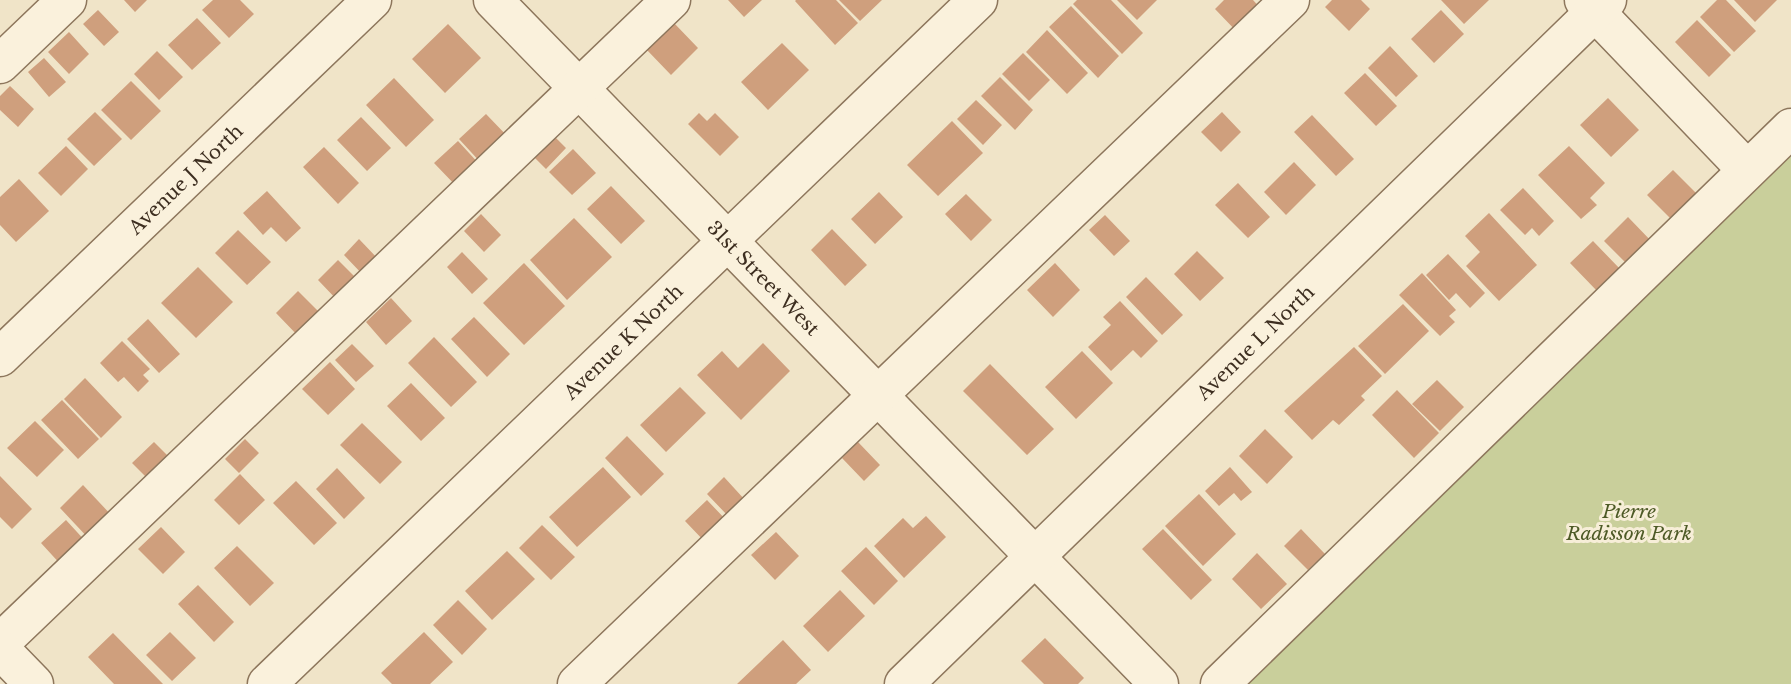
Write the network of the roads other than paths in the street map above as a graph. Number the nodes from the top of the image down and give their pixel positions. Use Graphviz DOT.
graph roads {
  1 [pos="67,0"];
  2 [pos="372,0"];
  3 [pos="493,0"];
  4 [pos="671,0"];
  5 [pos="978,0"];
  6 [pos="1290,0"];
  7 [pos="1596,4"];
  8 [pos="0,64"];
  9 [pos="579,89"];
  10 [pos="1791,128"];
  11 [pos="1747,170"];
  12 [pos="728,241"];
  13 [pos="0,357"];
  14 [pos="879,395"];
  15 [pos="1036,557"];
  16 [pos="0,643"];
  17 [pos="0,649"];
  18 [pos="34,684"];
  19 [pos="267,684"];
  20 [pos="578,684"];
  21 [pos="904,684"];
  22 [pos="1159,684"];
  23 [pos="1220,684"];
  1 -- 8 [label="street"];
  2 -- 13 [label="street, Avenue J North"];
  3 -- 9 [label="street, 31st Street West"];
  4 -- 9 [label="street"];
  5 -- 12 [label="street, Avenue K North"];
  6 -- 14 [label="street"];
  7 -- 11 [label="street"];
  7 -- 15 [label="street, Avenue L North"];
  9 -- 12 [label="street, 31st Street West"];
  9 -- 16 [label="street"];
  10 -- 11 [label="street"];
  11 -- 23 [label="street"];
  12 -- 14 [label="street, 31st Street West"];
  12 -- 19 [label="street, Avenue K North"];
  14 -- 15 [label="street, 31st Street West"];
  14 -- 20 [label="street"];
  15 -- 21 [label="street, Avenue L North"];
  15 -- 22 [label="street, 31st Street West"];
  17 -- 18 [label="street"];
}
